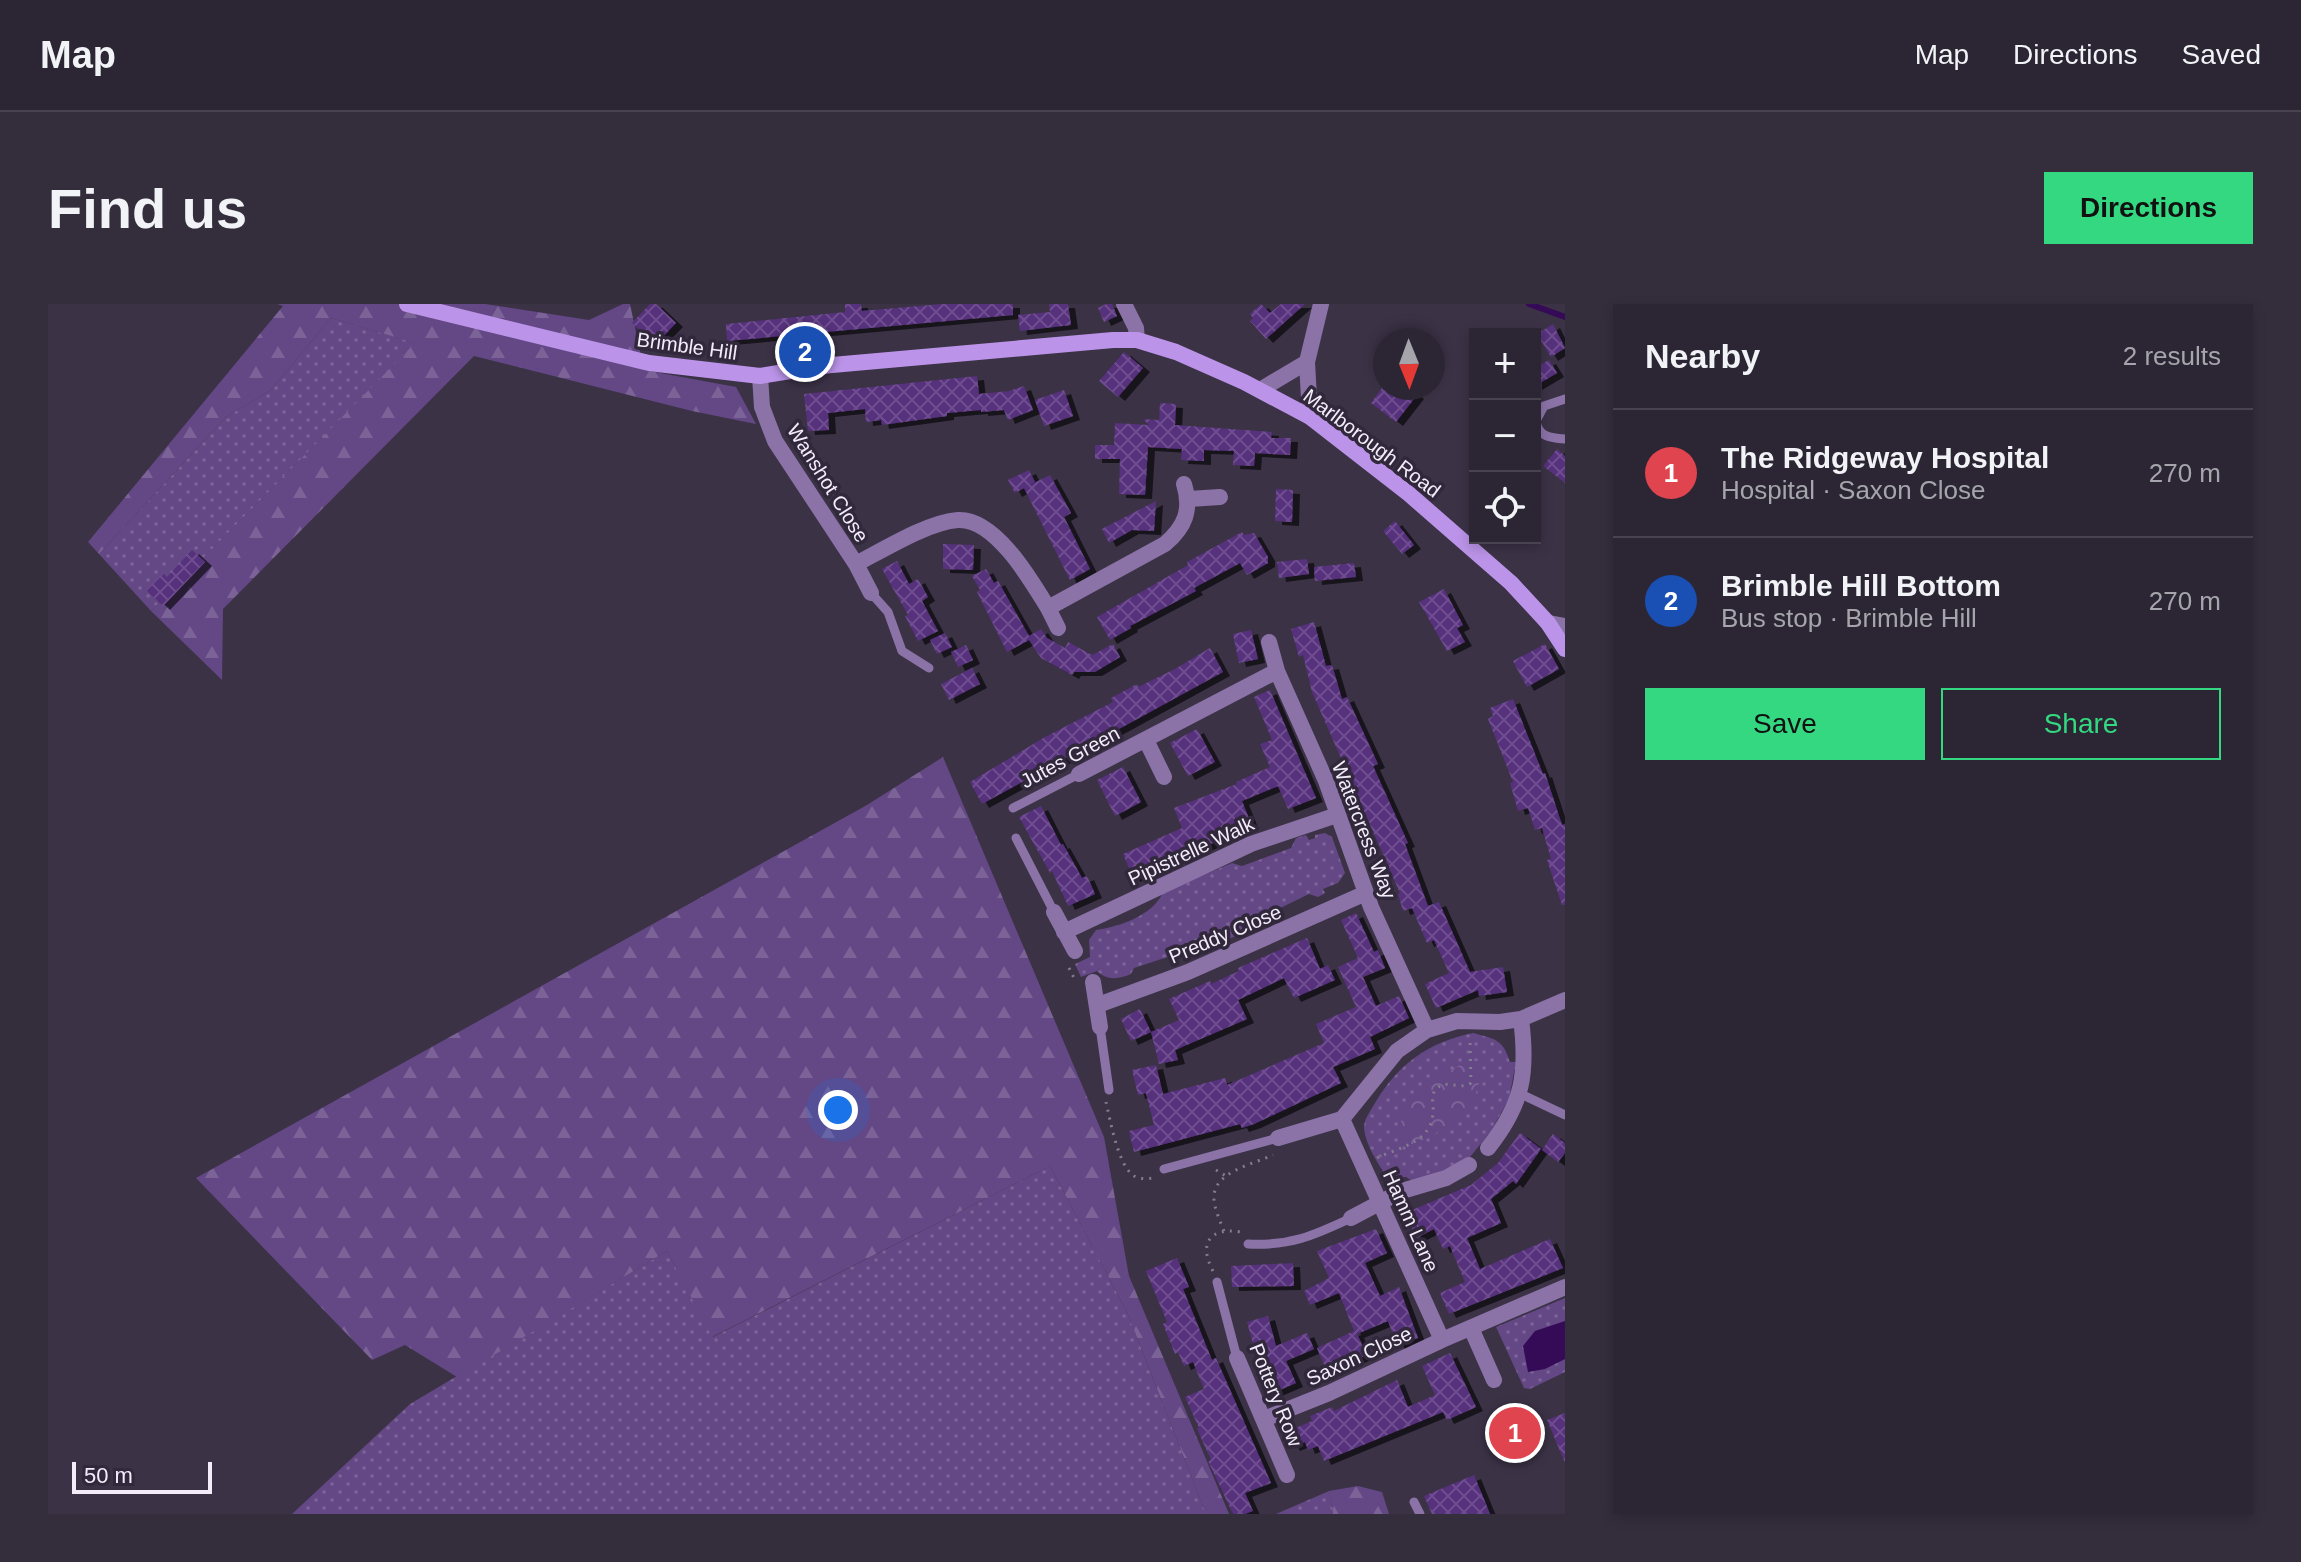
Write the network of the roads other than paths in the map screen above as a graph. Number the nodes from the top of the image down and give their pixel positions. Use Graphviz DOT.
graph roads {
  1 [pos="407,304"];
  2 [pos="1124,304"];
  3 [pos="1321,304"];
  4 [pos="1137,340"];
  5 [pos="967,354"];
  6 [pos="1307,362"];
  7 [pos="760,376"];
  8 [pos="1260,390"];
  9 [pos="1565,399"];
  10 [pos="1310,417"];
  11 [pos="1565,439"];
  12 [pos="1220,497"];
  13 [pos="856,564"];
  14 [pos="871,593"];
  15 [pos="1048,608"];
  16 [pos="1557,625"];
  17 [pos="1058,628"];
  18 [pos="1269,642"];
  19 [pos="1565,649"];
  20 [pos="929,668"];
  21 [pos="1277,671"];
  22 [pos="1146,740"];
  23 [pos="1079,774"];
  24 [pos="1164,777"];
  25 [pos="1013,808"];
  26 [pos="1337,815"];
  27 [pos="1016,838"];
  28 [pos="1366,893"];
  29 [pos="1054,912"];
  30 [pos="1064,932"];
  31 [pos="1075,951"];
  32 [pos="1093,982"];
  33 [pos="1565,1000"];
  34 [pos="1098,1005"];
  35 [pos="1521,1019"];
  36 [pos="1100,1027"];
  37 [pos="1427,1030"];
  38 [pos="1109,1090"];
  39 [pos="1519,1093"];
  40 [pos="1565,1115"];
  41 [pos="1342,1119"];
  42 [pos="1278,1138"];
  43 [pos="1488,1148"];
  44 [pos="1469,1165"];
  45 [pos="1164,1169"];
  46 [pos="1381,1202"];
  47 [pos="1351,1218"];
  48 [pos="1248,1244"];
  49 [pos="1217,1282"];
  50 [pos="1565,1287"];
  51 [pos="1471,1328"];
  52 [pos="1442,1340"];
  53 [pos="1237,1358"];
  54 [pos="1494,1380"];
  55 [pos="1264,1419"];
  56 [pos="1287,1475"];
  57 [pos="1414,1502"];
  58 [pos="1420,1514"];
  1 -- 7 [label="main road, Brimble Hill"];
  2 -- 4 [label="street"];
  3 -- 6 [label="street"];
  4 -- 5 [label="main road, Marlborough Road"];
  4 -- 8 [label="main road, Marlborough Road"];
  5 -- 7 [label="main road, Brimble Hill"];
  6 -- 8 [label="street"];
  6 -- 10 [label="street"];
  7 -- 13 [label="street, Wanshot Close"];
  8 -- 10 [label="main road, Marlborough Road"];
  9 -- 11 [label="lane"];
  10 -- 16 [label="main road, Marlborough Road"];
  12 -- 15 [label="street"];
  13 -- 14 [label="street, Wanshot Close"];
  13 -- 15 [label="street, Wanshot Close"];
  14 -- 20 [label="lane, Wanshot Close"];
  15 -- 17 [label="street, Wanshot Close"];
  16 -- 19 [label="main road, Marlborough Road"];
  18 -- 21 [label="street, Watercress Way"];
  21 -- 22 [label="street, Jutes Green"];
  21 -- 26 [label="street, Watercress Way"];
  22 -- 23 [label="street, Jutes Green"];
  22 -- 24 [label="street, Jutes Green"];
  23 -- 25 [label="lane, Jutes Green"];
  26 -- 28 [label="street, Watercress Way"];
  26 -- 30 [label="street, Pipistrelle Walk"];
  27 -- 29 [label="lane"];
  28 -- 34 [label="street, Preddy Close"];
  28 -- 37 [label="street, Watercress Way"];
  29 -- 30 [label="street"];
  30 -- 31 [label="street"];
  32 -- 34 [label="street"];
  33 -- 35 [label="street"];
  34 -- 36 [label="street"];
  35 -- 37 [label="street"];
  35 -- 39 [label="street"];
  36 -- 38 [label="lane"];
  37 -- 41 [label="street"];
  39 -- 40 [label="lane"];
  39 -- 43 [label="street"];
  41 -- 42 [label="street"];
  41 -- 46 [label="street, Hamm Lane"];
  42 -- 45 [label="lane"];
  44 -- 46 [label="street"];
  46 -- 47 [label="street"];
  46 -- 52 [label="street, Hamm Lane"];
  47 -- 48 [label="lane"];
  49 -- 53 [label="lane, Pottery Row"];
  50 -- 51 [label="street, Saxon Close"];
  51 -- 52 [label="street, Saxon Close"];
  51 -- 54 [label="street"];
  52 -- 55 [label="street, Saxon Close"];
  53 -- 55 [label="street, Pottery Row"];
  55 -- 56 [label="street, Pottery Row"];
  57 -- 58 [label="lane"];
}
